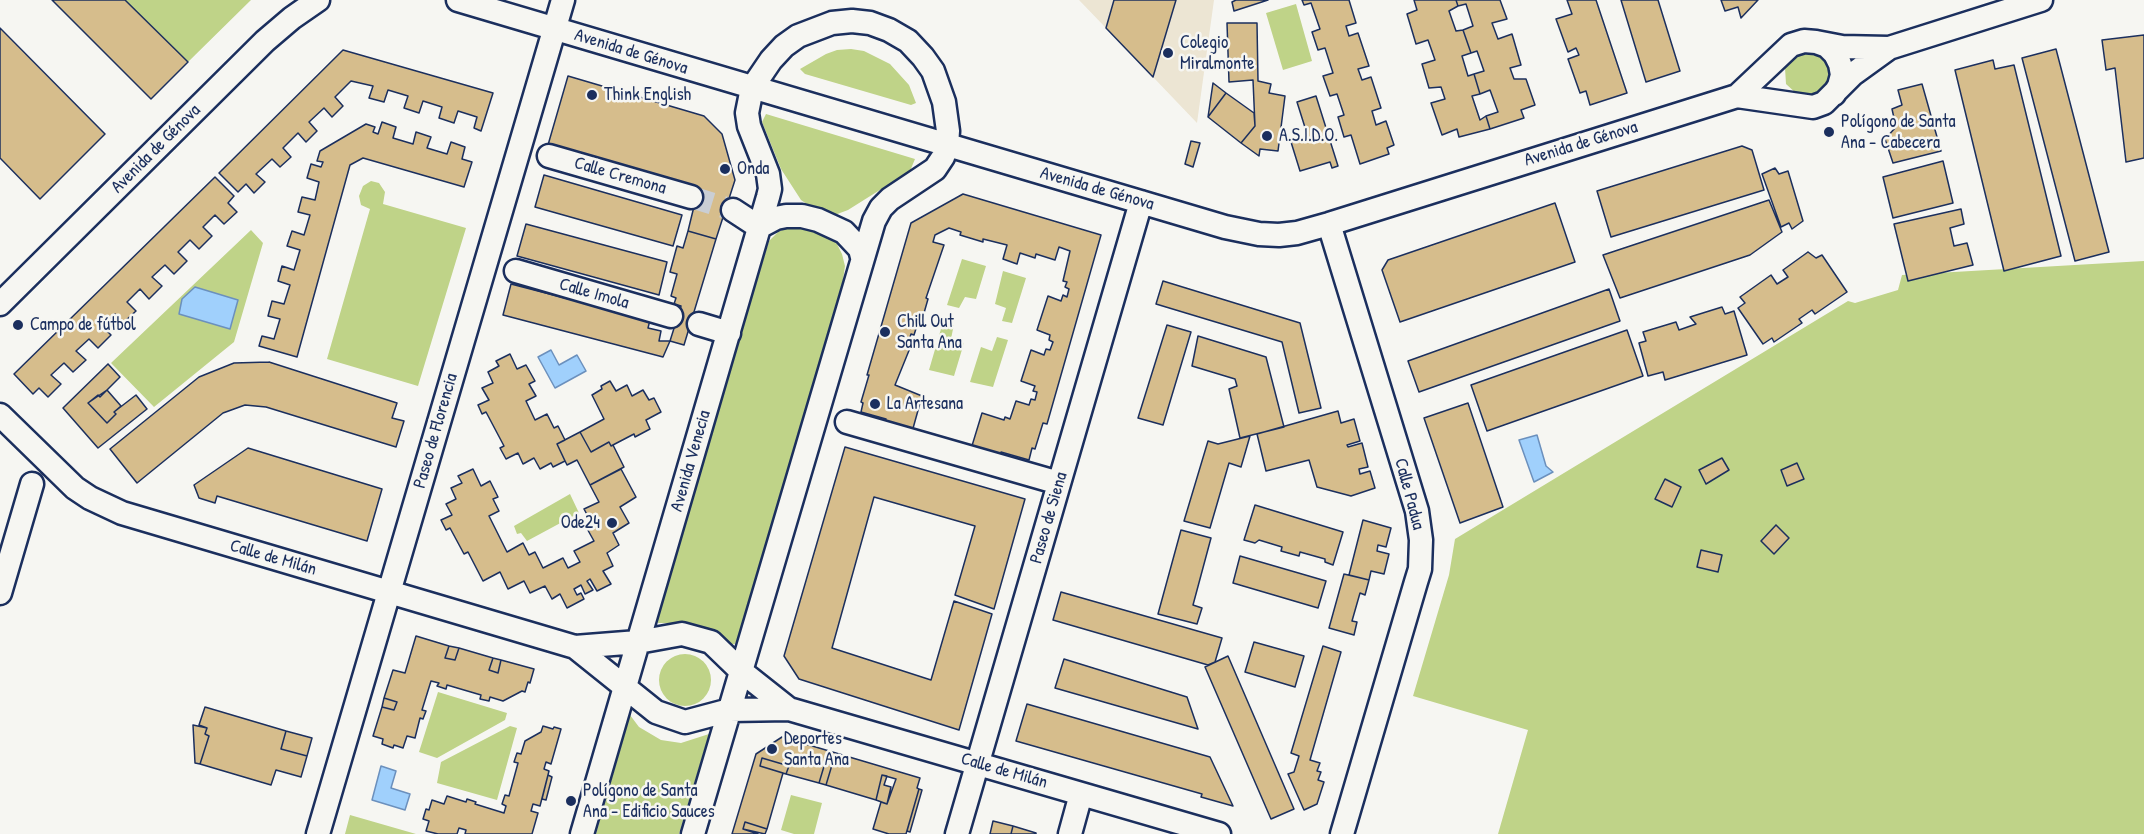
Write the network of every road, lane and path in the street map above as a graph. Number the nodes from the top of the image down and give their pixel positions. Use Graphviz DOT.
graph roads {
  1 [pos="318,0"];
  2 [pos="458,0"];
  3 [pos="563,0"];
  4 [pos="2041,0"];
  5 [pos="554,29"];
  6 [pos="1816,42"];
  7 [pos="1889,48"];
  8 [pos="1782,54"];
  9 [pos="752,88"];
  10 [pos="1737,96"];
  11 [pos="1833,96"];
  12 [pos="1801,106"];
  13 [pos="947,145"];
  14 [pos="549,156"];
  15 [pos="691,197"];
  16 [pos="1141,202"];
  17 [pos="733,210"];
  18 [pos="1329,224"];
  19 [pos="759,227"];
  20 [pos="862,257"];
  21 [pos="516,271"];
  22 [pos="0,304"];
  23 [pos="671,316"];
  24 [pos="699,324"];
  25 [pos="729,333"];
  26 [pos="0,415"];
  27 [pos="847,422"];
  28 [pos="1059,483"];
  29 [pos="32,484"];
  30 [pos="389,592"];
  31 [pos="0,593"];
  32 [pos="638,642"];
  33 [pos="575,647"];
  34 [pos="741,671"];
  35 [pos="624,686"];
  36 [pos="789,709"];
  37 [pos="730,710"];
  38 [pos="978,764"];
  39 [pos="1081,794"];
  40 [pos="318,834"];
  41 [pos="582,834"];
  42 [pos="693,834"];
  43 [pos="957,834"];
  44 [pos="1070,834"];
  45 [pos="1220,834"];
  46 [pos="1342,834"];
  1 -- 22 [label="street, Avenida de Génova"];
  2 -- 5 [label="street, Avenida de Génova"];
  3 -- 5 [label="street, Paseo de Florencia"];
  4 -- 7 [label="street, Avenida de Génova"];
  5 -- 9 [label="street, Avenida de Génova"];
  5 -- 30 [label="street, Paseo de Florencia"];
  6 -- 7 [label="street, Avenida de Génova"];
  6 -- 8 [label="street, Avenida de Génova"];
  6 -- 11 [label="street"];
  7 -- 11 [label="street, Avenida de Génova"];
  8 -- 10 [label="street, Avenida de Génova"];
  8 -- 12 [label="street"];
  9 -- 13 [label="street, Avenida de Génova"];
  9 -- 13 [label="street"];
  9 -- 19 [label="street, Avenida Venecia"];
  10 -- 12 [label="street, Avenida de Génova"];
  10 -- 18 [label="street, Avenida de Génova"];
  11 -- 12 [label="street, Avenida de Génova"];
  13 -- 16 [label="street, Avenida de Génova"];
  13 -- 20 [label="street"];
  14 -- 15 [label="street, Calle Cremona"];
  16 -- 18 [label="street, Avenida de Génova"];
  16 -- 28 [label="street, Paseo de Siena"];
  17 -- 19 [label="street"];
  18 -- 46 [label="street, Calle Padua"];
  19 -- 20 [label="street"];
  19 -- 25 [label="street, Avenida Venecia"];
  20 -- 34 [label="street"];
  21 -- 23 [label="street, Calle Imola"];
  24 -- 25 [label="street"];
  25 -- 32 [label="street, Avenida Venecia"];
  26 -- 30 [label="street, Calle de Milán"];
  27 -- 28 [label="street"];
  28 -- 38 [label="street, Paseo de Siena"];
  29 -- 31 [label="street"];
  30 -- 33 [label="street, Calle de Milán"];
  30 -- 40 [label="street, Paseo de Florencia"];
  32 -- 33 [label="street, Calle de Milán"];
  32 -- 34 [label="street"];
  32 -- 35 [label="street, Avenida Venecia"];
  33 -- 35 [label="street, Calle de Milán"];
  34 -- 36 [label="street, Calle de Milán"];
  34 -- 37 [label="street"];
  35 -- 37 [label="street"];
  35 -- 41 [label="street, Avenida Venecia"];
  36 -- 37 [label="street, Calle de Milán"];
  36 -- 38 [label="street, Calle de Milán"];
  37 -- 42 [label="street"];
  38 -- 39 [label="street, Calle de Milán"];
  38 -- 43 [label="street, Paseo de Siena"];
  39 -- 44 [label="street"];
  39 -- 45 [label="street, Calle de Milán"];
}
